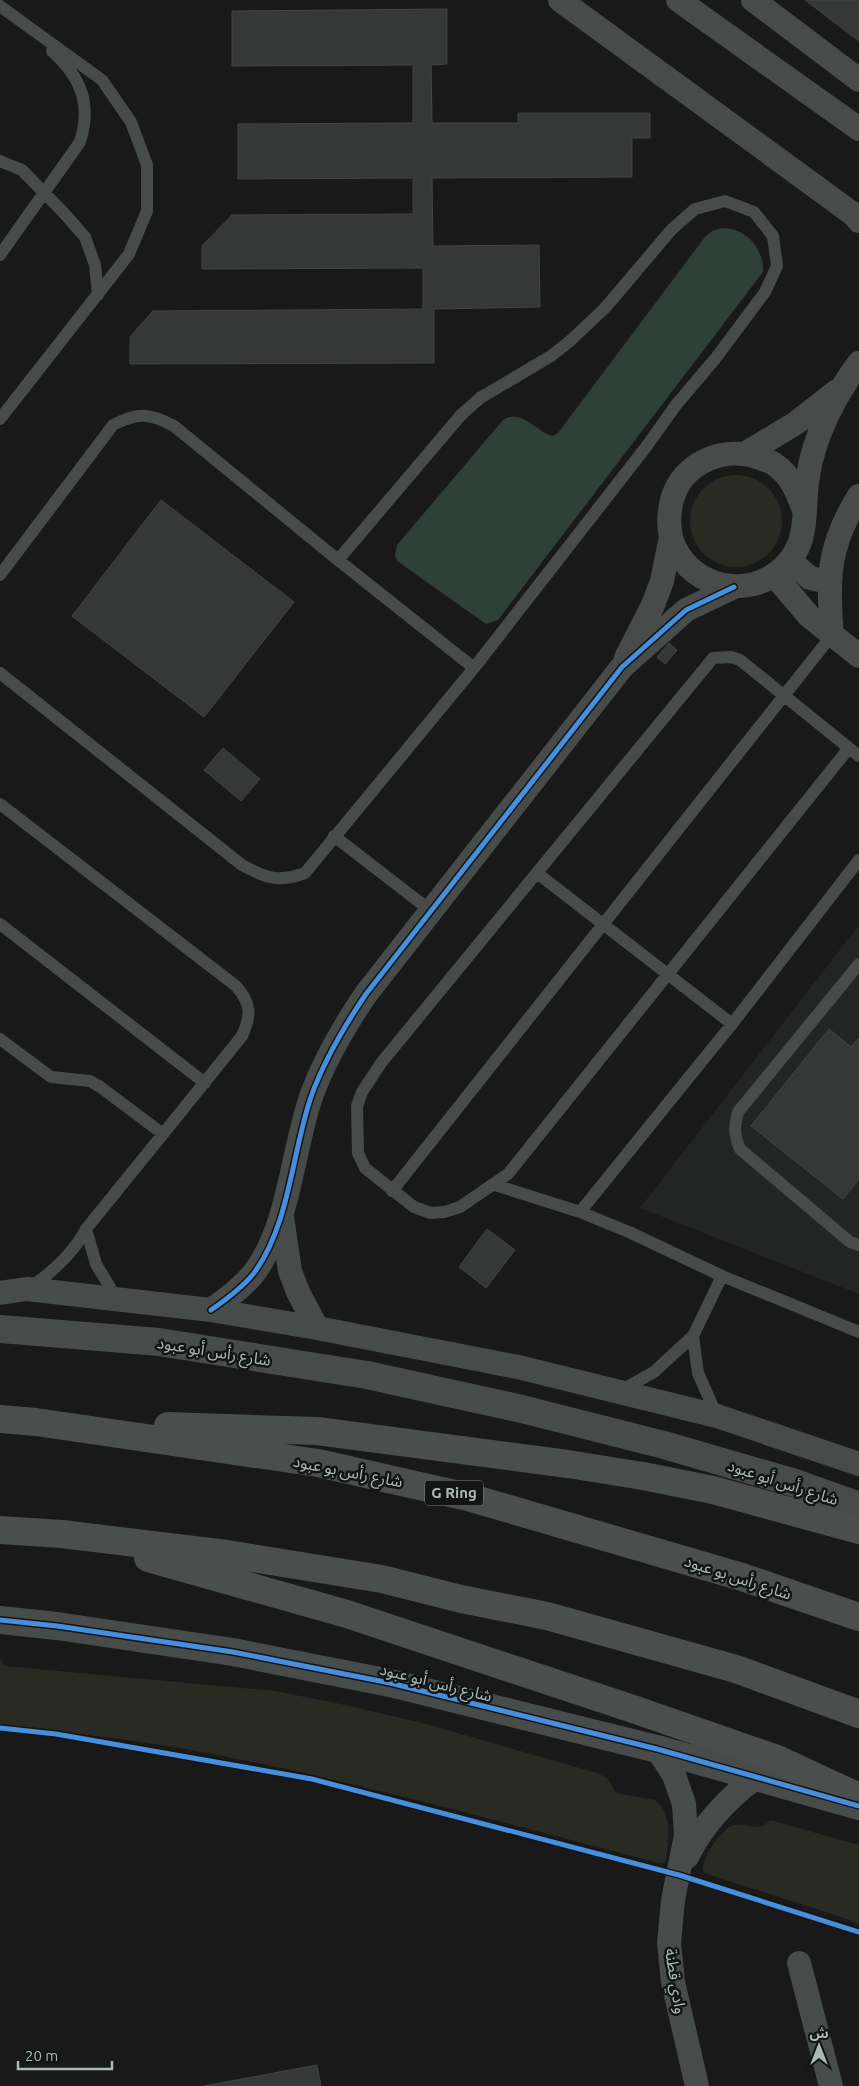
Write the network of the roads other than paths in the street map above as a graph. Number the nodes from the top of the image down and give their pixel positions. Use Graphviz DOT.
graph roads {
  1 [pos="560,0"];
  2 [pos="678,0"];
  3 [pos="753,0"];
  4 [pos="2,8"];
  5 [pos="859,80"];
  6 [pos="859,129"];
  7 [pos="0,161"];
  8 [pos="44,194"];
  9 [pos="859,221"];
  10 [pos="0,256"];
  11 [pos="98,295"];
  12 [pos="859,363"];
  13 [pos="842,386"];
  14 [pos="0,419"];
  15 [pos="746,453"];
  16 [pos="859,496"];
  17 [pos="804,510"];
  18 [pos="671,537"];
  19 [pos="338,560"];
  20 [pos="782,568"];
  21 [pos="0,575"];
  22 [pos="829,582"];
  23 [pos="734,588"];
  24 [pos="832,635"];
  25 [pos="859,656"];
  26 [pos="622,667"];
  27 [pos="474,668"];
  28 [pos="0,673"];
  29 [pos="783,695"];
  30 [pos="848,748"];
  31 [pos="859,756"];
  32 [pos="0,804"];
  33 [pos="334,836"];
  34 [pos="859,860"];
  35 [pos="537,873"];
  36 [pos="431,911"];
  37 [pos="0,924"];
  38 [pos="602,924"];
  39 [pos="859,964"];
  40 [pos="668,975"];
  41 [pos="732,1024"];
  42 [pos="0,1039"];
  43 [pos="205,1083"];
  44 [pos="163,1134"];
  45 [pos="495,1185"];
  46 [pos="392,1190"];
  47 [pos="580,1212"];
  48 [pos="282,1217"];
  49 [pos="86,1229"];
  50 [pos="859,1245"];
  51 [pos="722,1276"];
  52 [pos="27,1289"];
  53 [pos="0,1293"];
  54 [pos="117,1299"];
  55 [pos="211,1310"];
  56 [pos="317,1328"];
  57 [pos="0,1329"];
  58 [pos="859,1332"];
  59 [pos="693,1336"];
  60 [pos="618,1392"];
  61 [pos="717,1416"];
  62 [pos="0,1419"];
  63 [pos="36,1422"];
  64 [pos="859,1464"];
  65 [pos="859,1506"];
  66 [pos="0,1530"];
  67 [pos="859,1530"];
  68 [pos="62,1534"];
  69 [pos="859,1616"];
  70 [pos="0,1620"];
  71 [pos="859,1714"];
  72 [pos="657,1749"];
  73 [pos="755,1778"];
  74 [pos="859,1797"];
  75 [pos="859,1806"];
  76 [pos="679,1875"];
  77 [pos="799,1963"];
  78 [pos="697,2086"];
  79 [pos="831,2086"];
  1 -- 9 [label="street"];
  2 -- 6 [label="street"];
  3 -- 5 [label="street"];
  4 -- 8 [label="lane"];
  4 -- 11 [label="lane"];
  7 -- 8 [label="lane"];
  8 -- 10 [label="lane"];
  8 -- 11 [label="lane"];
  11 -- 14 [label="lane"];
  12 -- 13 [label="street"];
  13 -- 15 [label="street"];
  13 -- 17 [label="street"];
  15 -- 17 [label="street"];
  15 -- 18 [label="street"];
  16 -- 22 [label="street"];
  17 -- 20 [label="street"];
  18 -- 23 [label="street"];
  18 -- 26 [label="street"];
  19 -- 21 [label="lane"];
  19 -- 27 [label="lane"];
  19 -- 27 [label="lane"];
  20 -- 22 [label="street"];
  20 -- 23 [label="street"];
  20 -- 24 [label="street"];
  22 -- 24 [label="street"];
  23 -- 26 [label="street"];
  24 -- 25 [label="street"];
  24 -- 29 [label="lane"];
  26 -- 36 [label="street"];
  27 -- 33 [label="lane"];
  28 -- 33 [label="lane"];
  29 -- 30 [label="lane"];
  29 -- 35 [label="lane"];
  29 -- 38 [label="lane"];
  30 -- 31 [label="lane"];
  30 -- 40 [label="lane"];
  32 -- 43 [label="lane"];
  33 -- 36 [label="lane"];
  34 -- 41 [label="lane"];
  35 -- 38 [label="lane"];
  35 -- 46 [label="lane"];
  36 -- 48 [label="street"];
  37 -- 43 [label="lane"];
  38 -- 40 [label="lane"];
  38 -- 46 [label="lane"];
  39 -- 50 [label="lane"];
  40 -- 41 [label="lane"];
  40 -- 45 [label="lane"];
  41 -- 47 [label="lane"];
  42 -- 44 [label="lane"];
  43 -- 44 [label="lane"];
  44 -- 49 [label="lane"];
  45 -- 46 [label="lane"];
  45 -- 47 [label="lane"];
  47 -- 51 [label="lane"];
  48 -- 55 [label="street"];
  48 -- 56 [label="street"];
  49 -- 52 [label="lane"];
  49 -- 54 [label="lane"];
  51 -- 58 [label="lane"];
  51 -- 59 [label="lane"];
  52 -- 53 [label="street"];
  52 -- 54 [label="street"];
  54 -- 55 [label="street"];
  55 -- 56 [label="street"];
  56 -- 60 [label="street"];
  57 -- 65 [label="street, شارع رأس أبو عبود"];
  59 -- 60 [label="lane"];
  59 -- 61 [label="lane"];
  60 -- 61 [label="street"];
  61 -- 64 [label="street"];
  62 -- 63 [label="highway, شارع رأس بو عبود / G Ring"];
  63 -- 67 [label="highway"];
  63 -- 69 [label="highway, شارع رأس بو عبود / G Ring"];
  66 -- 68 [label="highway"];
  68 -- 71 [label="highway"];
  68 -- 74 [label="highway"];
  70 -- 72 [label="street, شارع رأس أبو عبود"];
  72 -- 73 [label="street, شارع رأس أبو عبود"];
  72 -- 76 [label="street, وادي قطنة"];
  73 -- 75 [label="street, شارع رأس أبو عبود"];
  73 -- 76 [label="street, وادي قطنة"];
  76 -- 78 [label="street, وادي قطنة"];
  77 -- 79 [label="street"];
}
